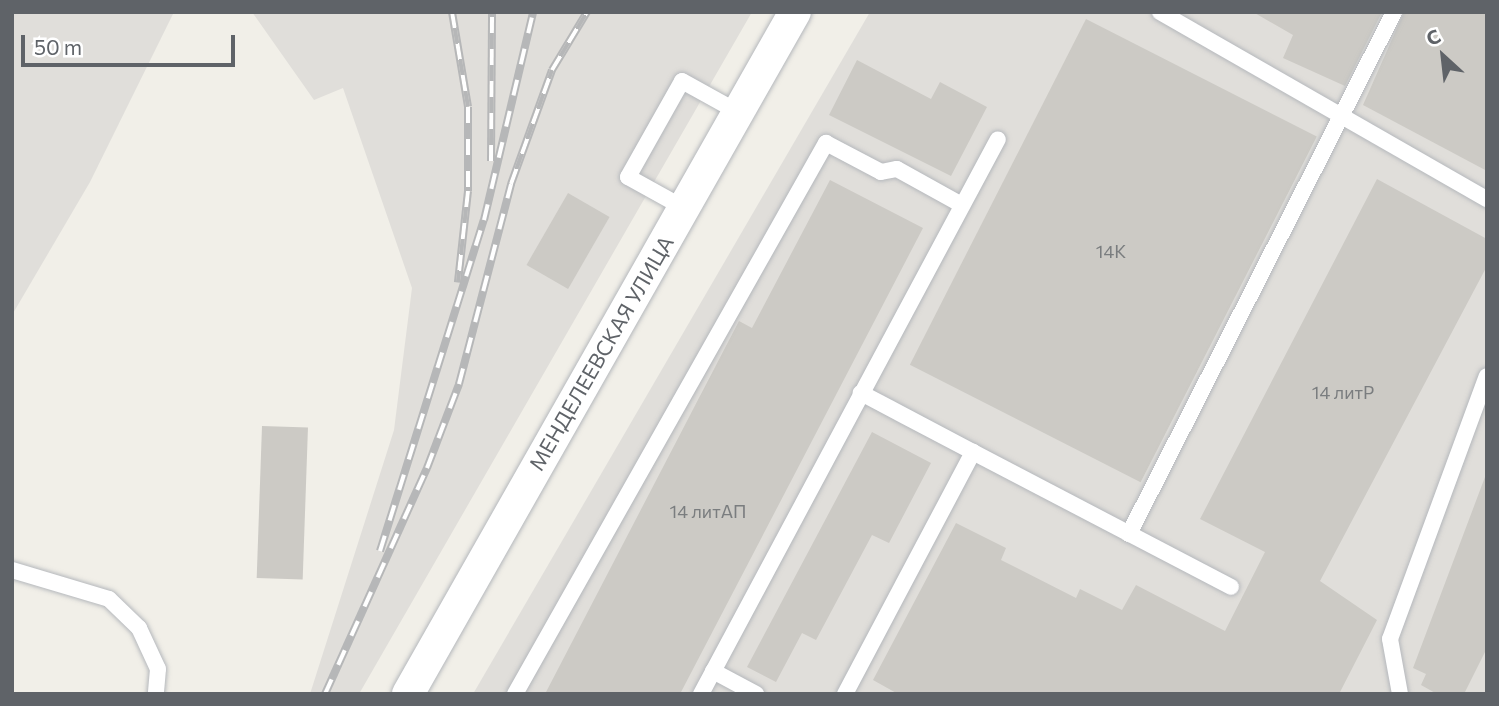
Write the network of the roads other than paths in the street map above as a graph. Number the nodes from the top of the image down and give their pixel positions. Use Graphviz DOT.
graph roads {
  1 [pos="795,12"];
  2 [pos="1160,12"];
  3 [pos="1394,12"];
  4 [pos="738,112"];
  5 [pos="1340,118"];
  6 [pos="998,139"];
  7 [pos="1487,199"];
  8 [pos="962,205"];
  9 [pos="684,208"];
  10 [pos="1487,376"];
  11 [pos="862,393"];
  12 [pos="972,452"];
  13 [pos="1129,534"];
  14 [pos="12,570"];
  15 [pos="1231,587"];
  16 [pos="713,671"];
  17 [pos="156,694"];
  18 [pos="408,694"];
  19 [pos="515,694"];
  20 [pos="701,694"];
  21 [pos="756,694"];
  22 [pos="845,694"];
  23 [pos="1400,694"];
  1 -- 4 [label="street, МЕНДЕЛЕЕВСКАЯ УЛИЦА"];
  2 -- 5 [label="lane"];
  3 -- 5 [label="lane"];
  4 -- 9 [label="street, МЕНДЕЛЕЕВСКАЯ УЛИЦА"];
  4 -- 9 [label="lane"];
  5 -- 7 [label="lane"];
  5 -- 13 [label="lane"];
  6 -- 8 [label="lane"];
  8 -- 11 [label="lane"];
  8 -- 19 [label="lane"];
  9 -- 18 [label="street, МЕНДЕЛЕЕВСКАЯ УЛИЦА"];
  10 -- 23 [label="lane"];
  11 -- 12 [label="lane"];
  11 -- 16 [label="lane"];
  12 -- 13 [label="lane"];
  12 -- 22 [label="lane"];
  13 -- 15 [label="lane"];
  14 -- 17 [label="lane"];
  16 -- 20 [label="lane"];
  16 -- 21 [label="lane"];
}
